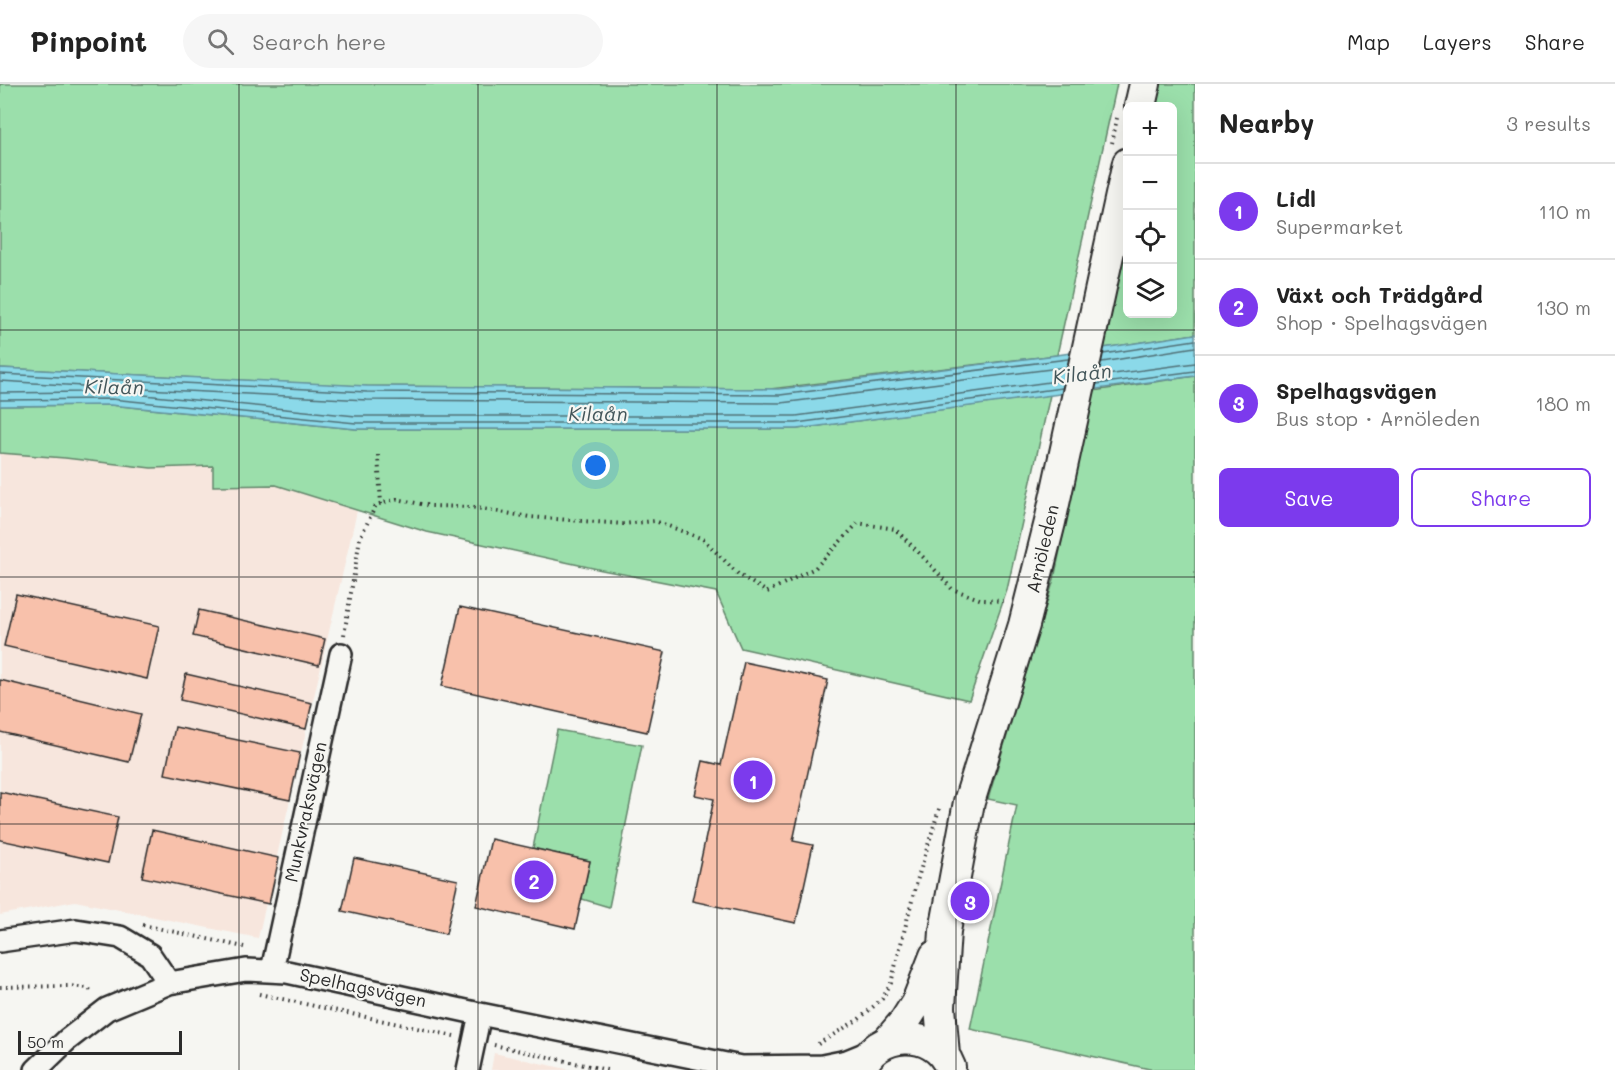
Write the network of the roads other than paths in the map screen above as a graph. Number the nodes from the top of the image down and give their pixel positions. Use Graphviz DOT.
graph roads {
  1 [pos="1145,84"];
  2 [pos="1141,102"];
  3 [pos="1123,186"];
  4 [pos="341,654"];
  5 [pos="945,931"];
  6 [pos="0,941"];
  7 [pos="272,970"];
  8 [pos="169,983"];
  9 [pos="480,1014"];
  10 [pos="874,1053"];
  11 [pos="949,1065"];
  12 [pos="746,1068"];
  13 [pos="36,1070"];
  14 [pos="468,1070"];
  1 -- 2 [label="main road"];
  3 -- 5 [label="main road, Arnöleden"];
  4 -- 7 [label="street, Munkvraksvägen"];
  5 -- 10 [label="main road, Arnöleden"];
  5 -- 11 [label="main road, Arnöleden"];
  6 -- 8 [label="street"];
  7 -- 8 [label="street, Spelhagsvägen"];
  7 -- 9 [label="street, Spelhagsvägen"];
  8 -- 13 [label="street, Spelhagsvägen"];
  9 -- 12 [label="street, Spelhagsvägen"];
  9 -- 14 [label="street"];
  10 -- 11 [label="main road"];
  10 -- 12 [label="street, Spelhagsvägen"];
}
